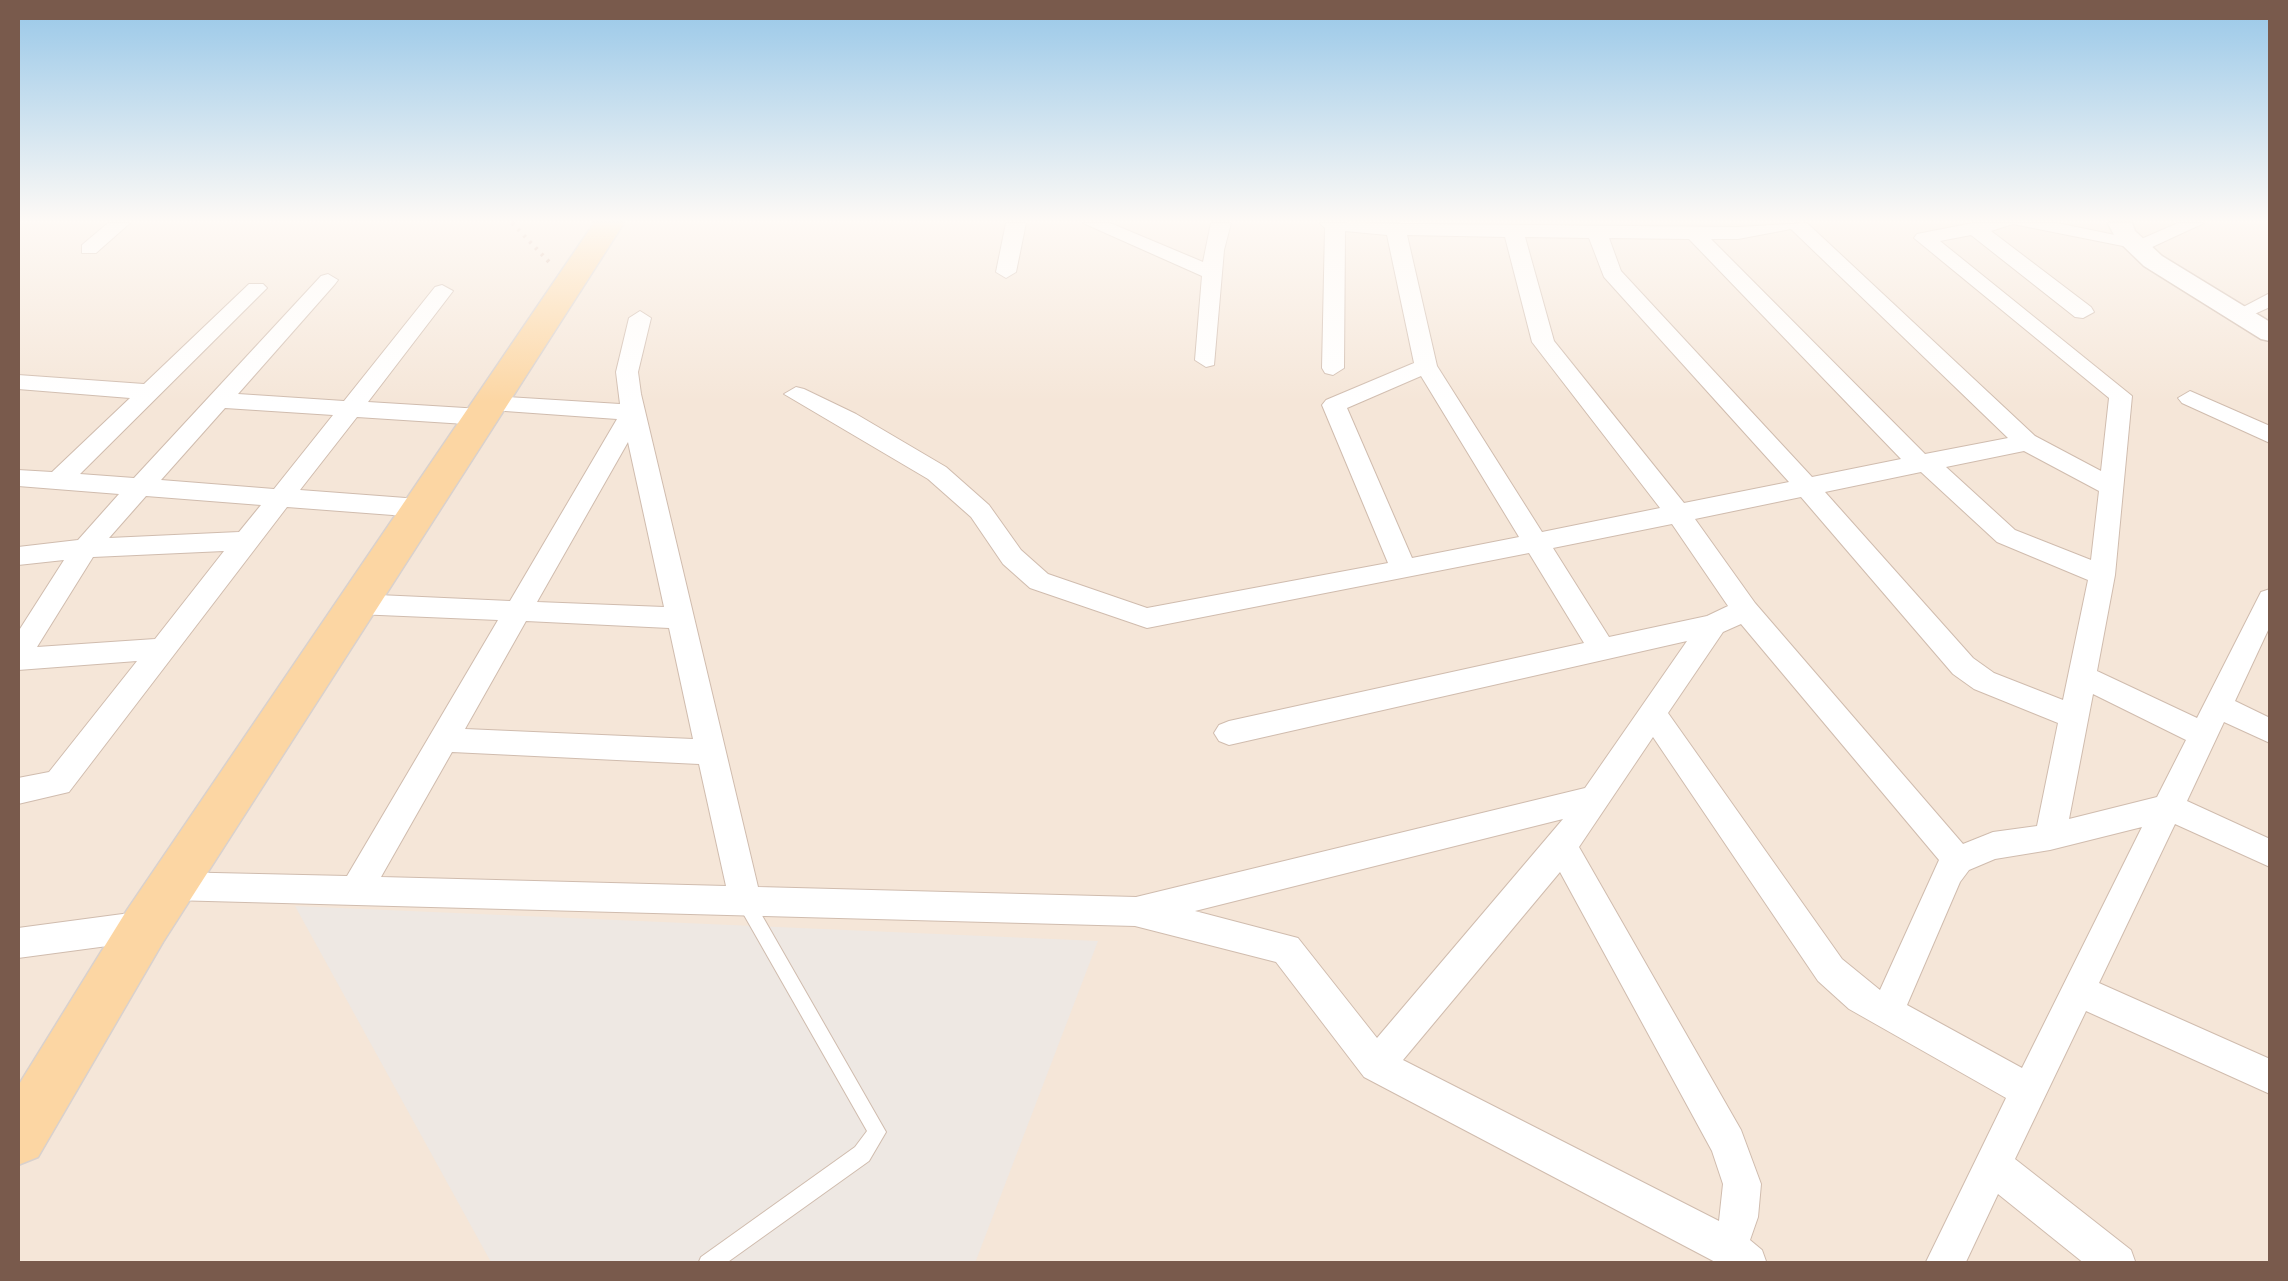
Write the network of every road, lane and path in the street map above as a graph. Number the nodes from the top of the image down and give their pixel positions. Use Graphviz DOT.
graph roads {
  1 [pos="325,283"];
  2 [pos="560,283"];
  3 [pos="572,283"];
  4 [pos="1211,283"];
  5 [pos="1332,283"];
  6 [pos="1399,283"];
  7 [pos="1527,283"];
  8 [pos="1620,283"];
  9 [pos="1743,283"];
  10 [pos="1857,283"];
  11 [pos="1980,283"];
  12 [pos="2044,283"];
  13 [pos="2193,283"];
  14 [pos="256,288"];
  15 [pos="442,291"];
  16 [pos="565,294"];
  17 [pos="2270,299"];
  18 [pos="2082,312"];
  19 [pos="2238,315"];
  20 [pos="640,318"];
  21 [pos="2270,333"];
  22 [pos="1206,360"];
  23 [pos="1426,366"];
  24 [pos="1333,368"];
  25 [pos="18,382"];
  26 [pos="148,392"];
  27 [pos="796,394"];
  28 [pos="2190,398"];
  29 [pos="218,400"];
  30 [pos="351,408"];
  31 [pos="486,410"];
  32 [pos="633,412"];
  33 [pos="2270,435"];
  34 [pos="2027,442"];
  35 [pos="1923,463"];
  36 [pos="18,478"];
  37 [pos="60,479"];
  38 [pos="140,486"];
  39 [pos="1807,487"];
  40 [pos="2112,487"];
  41 [pos="281,497"];
  42 [pos="420,508"];
  43 [pos="1678,513"];
  44 [pos="248,541"];
  45 [pos="1536,542"];
  46 [pos="86,548"];
  47 [pos="18,556"];
  48 [pos="1404,570"];
  49 [pos="2102,576"];
  50 [pos="356,604"];
  51 [pos="2270,604"];
  52 [pos="1745,610"];
  53 [pos="517,611"];
  54 [pos="680,618"];
  55 [pos="1713,625"];
  56 [pos="163,649"];
  57 [pos="1602,650"];
  58 [pos="18,656"];
  59 [pos="2082,676"];
  60 [pos="1653,714"];
  61 [pos="2074,717"];
  62 [pos="2212,721"];
  63 [pos="2270,731"];
  64 [pos="1229,733"];
  65 [pos="443,740"];
  66 [pos="711,752"];
  67 [pos="18,791"];
  68 [pos="1595,798"];
  69 [pos="2170,807"];
  70 [pos="2050,837"];
  71 [pos="1562,846"];
  72 [pos="2270,853"];
  73 [pos="1958,860"];
  74 [pos="171,886"];
  75 [pos="356,891"];
  76 [pos="745,901"];
  77 [pos="1135,911"];
  78 [pos="145,926"];
  79 [pos="18,944"];
  80 [pos="2078,990"];
  81 [pos="1887,1012"];
  82 [pos="1376,1066"];
  83 [pos="2270,1077"];
  84 [pos="2030,1092"];
  85 [pos="18,1137"];
  86 [pos="1992,1166"];
  87 [pos="1739,1255"];
  88 [pos="708,1264"];
  89 [pos="1944,1264"];
  90 [pos="2117,1264"];
  1 -- 29 [label="street"];
  2 -- 16 [label="path"];
  3 -- 16 [label="main road"];
  4 -- 22 [label="street"];
  5 -- 24 [label="street"];
  6 -- 23 [label="street"];
  7 -- 43 [label="street"];
  8 -- 39 [label="street"];
  9 -- 35 [label="street"];
  10 -- 34 [label="street"];
  11 -- 40 [label="street"];
  12 -- 18 [label="street"];
  13 -- 19 [label="street"];
  14 -- 26 [label="street"];
  15 -- 30 [label="street"];
  16 -- 31 [label="main road"];
  17 -- 19 [label="street"];
  19 -- 21 [label="street"];
  20 -- 32 [label="street"];
  23 -- 45 [label="street"];
  23 -- 48 [label="street"];
  25 -- 26 [label="street"];
  26 -- 37 [label="street"];
  27 -- 48 [label="street"];
  28 -- 33 [label="street"];
  29 -- 30 [label="street"];
  29 -- 38 [label="street"];
  30 -- 31 [label="street"];
  30 -- 41 [label="street"];
  31 -- 32 [label="street"];
  31 -- 42 [label="main road"];
  32 -- 53 [label="street"];
  32 -- 54 [label="street"];
  34 -- 35 [label="street"];
  34 -- 40 [label="street"];
  35 -- 39 [label="street"];
  35 -- 49 [label="street"];
  36 -- 37 [label="street"];
  37 -- 38 [label="street"];
  38 -- 41 [label="street"];
  38 -- 46 [label="street"];
  39 -- 43 [label="street"];
  39 -- 61 [label="street"];
  40 -- 49 [label="street"];
  41 -- 42 [label="street"];
  41 -- 44 [label="street"];
  42 -- 50 [label="main road"];
  43 -- 45 [label="street"];
  43 -- 52 [label="street"];
  44 -- 46 [label="street"];
  44 -- 56 [label="street"];
  45 -- 48 [label="street"];
  45 -- 57 [label="street"];
  46 -- 47 [label="street"];
  46 -- 58 [label="street"];
  49 -- 59 [label="street"];
  50 -- 53 [label="street"];
  50 -- 74 [label="main road"];
  51 -- 62 [label="street"];
  52 -- 55 [label="street"];
  52 -- 73 [label="street"];
  53 -- 54 [label="street"];
  53 -- 65 [label="street"];
  54 -- 66 [label="street"];
  55 -- 57 [label="street"];
  55 -- 60 [label="street"];
  56 -- 58 [label="street"];
  56 -- 67 [label="street"];
  57 -- 64 [label="street"];
  59 -- 61 [label="street"];
  59 -- 62 [label="street"];
  60 -- 68 [label="street"];
  60 -- 81 [label="street"];
  61 -- 70 [label="street"];
  62 -- 63 [label="street"];
  62 -- 69 [label="street"];
  65 -- 66 [label="street"];
  65 -- 75 [label="street"];
  66 -- 76 [label="street"];
  68 -- 71 [label="street"];
  68 -- 77 [label="street"];
  69 -- 70 [label="street"];
  69 -- 72 [label="street"];
  69 -- 80 [label="street"];
  70 -- 73 [label="street"];
  71 -- 82 [label="street"];
  71 -- 87 [label="street"];
  73 -- 81 [label="street"];
  74 -- 75 [label="street"];
  74 -- 78 [label="main road"];
  75 -- 76 [label="street"];
  76 -- 77 [label="street"];
  76 -- 88 [label="lane"];
  77 -- 82 [label="street"];
  78 -- 79 [label="street"];
  78 -- 85 [label="main road"];
  80 -- 83 [label="street"];
  80 -- 84 [label="street"];
  81 -- 84 [label="street"];
  82 -- 87 [label="street"];
  84 -- 86 [label="street"];
  86 -- 89 [label="street"];
  86 -- 90 [label="street"];
}
